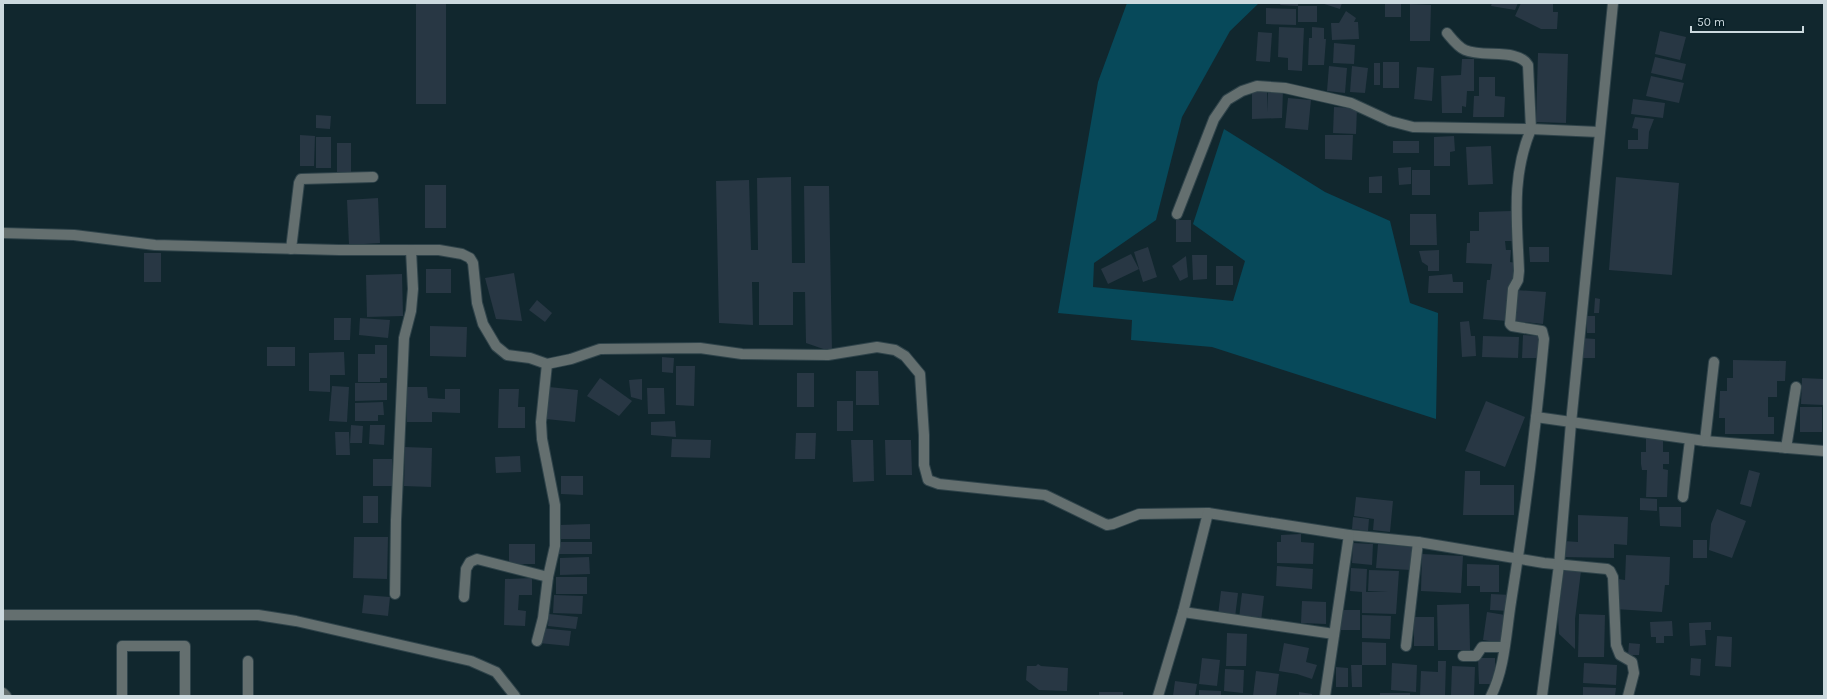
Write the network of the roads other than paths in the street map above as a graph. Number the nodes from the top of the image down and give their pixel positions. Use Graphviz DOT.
graph roads {
  1 [pos="1613,3"];
  2 [pos="1447,33"];
  3 [pos="1532,129"];
  4 [pos="1599,132"];
  5 [pos="373,177"];
  6 [pos="1177,214"];
  7 [pos="3,234"];
  8 [pos="291,249"];
  9 [pos="411,250"];
  10 [pos="1714,362"];
  11 [pos="546,364"];
  12 [pos="1796,386"];
  13 [pos="1536,418"];
  14 [pos="1571,423"];
  15 [pos="1690,440"];
  16 [pos="1705,441"];
  17 [pos="1786,448"];
  18 [pos="1824,451"];
  19 [pos="1683,497"];
  20 [pos="1208,513"];
  21 [pos="1349,534"];
  22 [pos="1418,542"];
  23 [pos="1521,560"];
  24 [pos="1559,565"];
  25 [pos="548,577"];
  26 [pos="395,594"];
  27 [pos="464,597"];
  28 [pos="1183,612"];
  29 [pos="3,615"];
  30 [pos="1334,634"];
  31 [pos="537,641"];
  32 [pos="1406,646"];
  33 [pos="1504,647"];
  34 [pos="1462,656"];
  35 [pos="248,660"];
  36 [pos="3,693"];
  37 [pos="6,696"];
  38 [pos="122,696"];
  39 [pos="185,696"];
  40 [pos="248,696"];
  41 [pos="515,696"];
  42 [pos="1158,696"];
  43 [pos="1325,696"];
  44 [pos="1491,696"];
  45 [pos="1542,696"];
  46 [pos="1628,696"];
  1 -- 4 [label="street"];
  2 -- 3 [label="street"];
  3 -- 4 [label="street"];
  3 -- 6 [label="street"];
  3 -- 13 [label="street"];
  4 -- 14 [label="street"];
  5 -- 8 [label="street"];
  7 -- 8 [label="street"];
  8 -- 9 [label="street"];
  9 -- 11 [label="street"];
  9 -- 26 [label="street"];
  10 -- 16 [label="street"];
  11 -- 20 [label="street"];
  11 -- 25 [label="street"];
  12 -- 17 [label="street"];
  13 -- 14 [label="street"];
  13 -- 23 [label="street"];
  14 -- 15 [label="street"];
  14 -- 24 [label="street"];
  15 -- 16 [label="street"];
  15 -- 19 [label="street"];
  16 -- 17 [label="street"];
  17 -- 18 [label="street"];
  20 -- 21 [label="street"];
  20 -- 28 [label="street"];
  21 -- 22 [label="street"];
  21 -- 30 [label="street"];
  22 -- 23 [label="street"];
  22 -- 32 [label="street"];
  23 -- 24 [label="street"];
  23 -- 33 [label="street"];
  24 -- 45 [label="street"];
  24 -- 46 [label="street"];
  25 -- 27 [label="street"];
  25 -- 31 [label="street"];
  28 -- 30 [label="street"];
  28 -- 42 [label="street"];
  29 -- 41 [label="street"];
  30 -- 43 [label="street"];
  33 -- 34 [label="street"];
  33 -- 44 [label="street"];
  35 -- 40 [label="street"];
  36 -- 37 [label="street"];
  38 -- 39 [label="street"];
}
